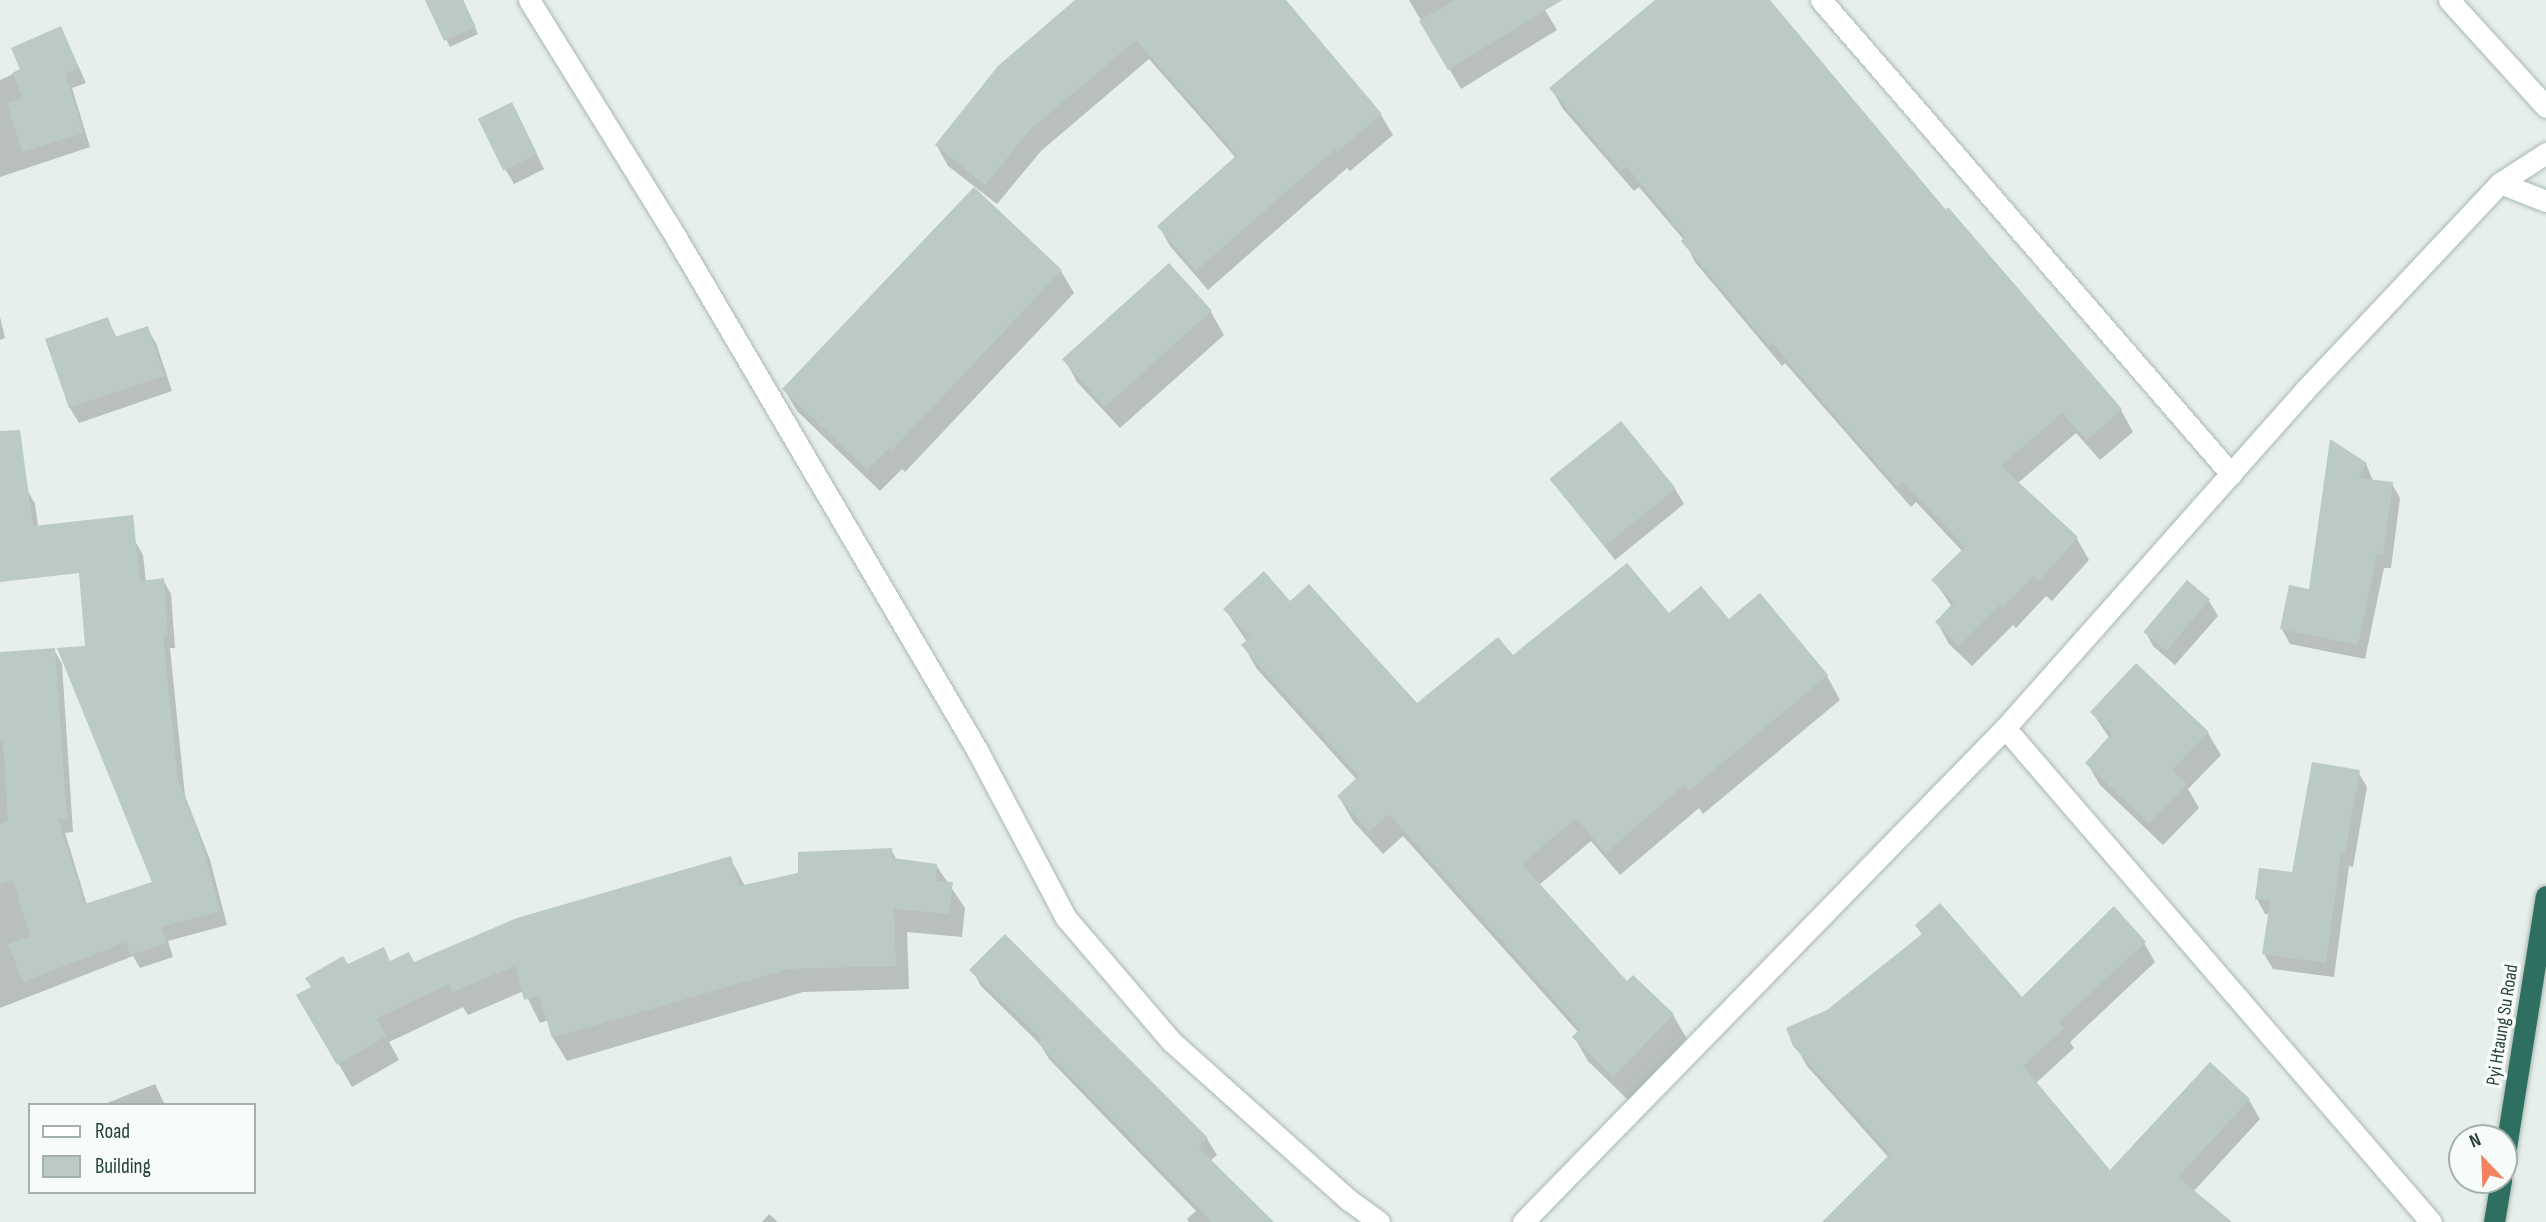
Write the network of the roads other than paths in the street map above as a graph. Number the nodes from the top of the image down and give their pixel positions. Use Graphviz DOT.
graph roads {
  1 [pos="528,0"];
  2 [pos="1821,0"];
  3 [pos="2449,0"];
  4 [pos="2546,107"];
  5 [pos="2546,153"];
  6 [pos="2500,183"];
  7 [pos="2546,201"];
  8 [pos="2231,474"];
  9 [pos="2005,728"];
  10 [pos="2546,896"];
  11 [pos="2510,1124"];
  12 [pos="2499,1194"];
  13 [pos="1379,1222"];
  14 [pos="1523,1222"];
  15 [pos="2431,1222"];
  16 [pos="2494,1222"];
  1 -- 13 [label="street"];
  2 -- 8 [label="street"];
  3 -- 4 [label="street"];
  5 -- 6 [label="street"];
  6 -- 7 [label="street"];
  6 -- 8 [label="street"];
  8 -- 9 [label="street"];
  9 -- 14 [label="street"];
  9 -- 15 [label="street"];
  10 -- 11 [label="highway, Pyi Htaung Su Road"];
  12 -- 16 [label="highway"];
}
